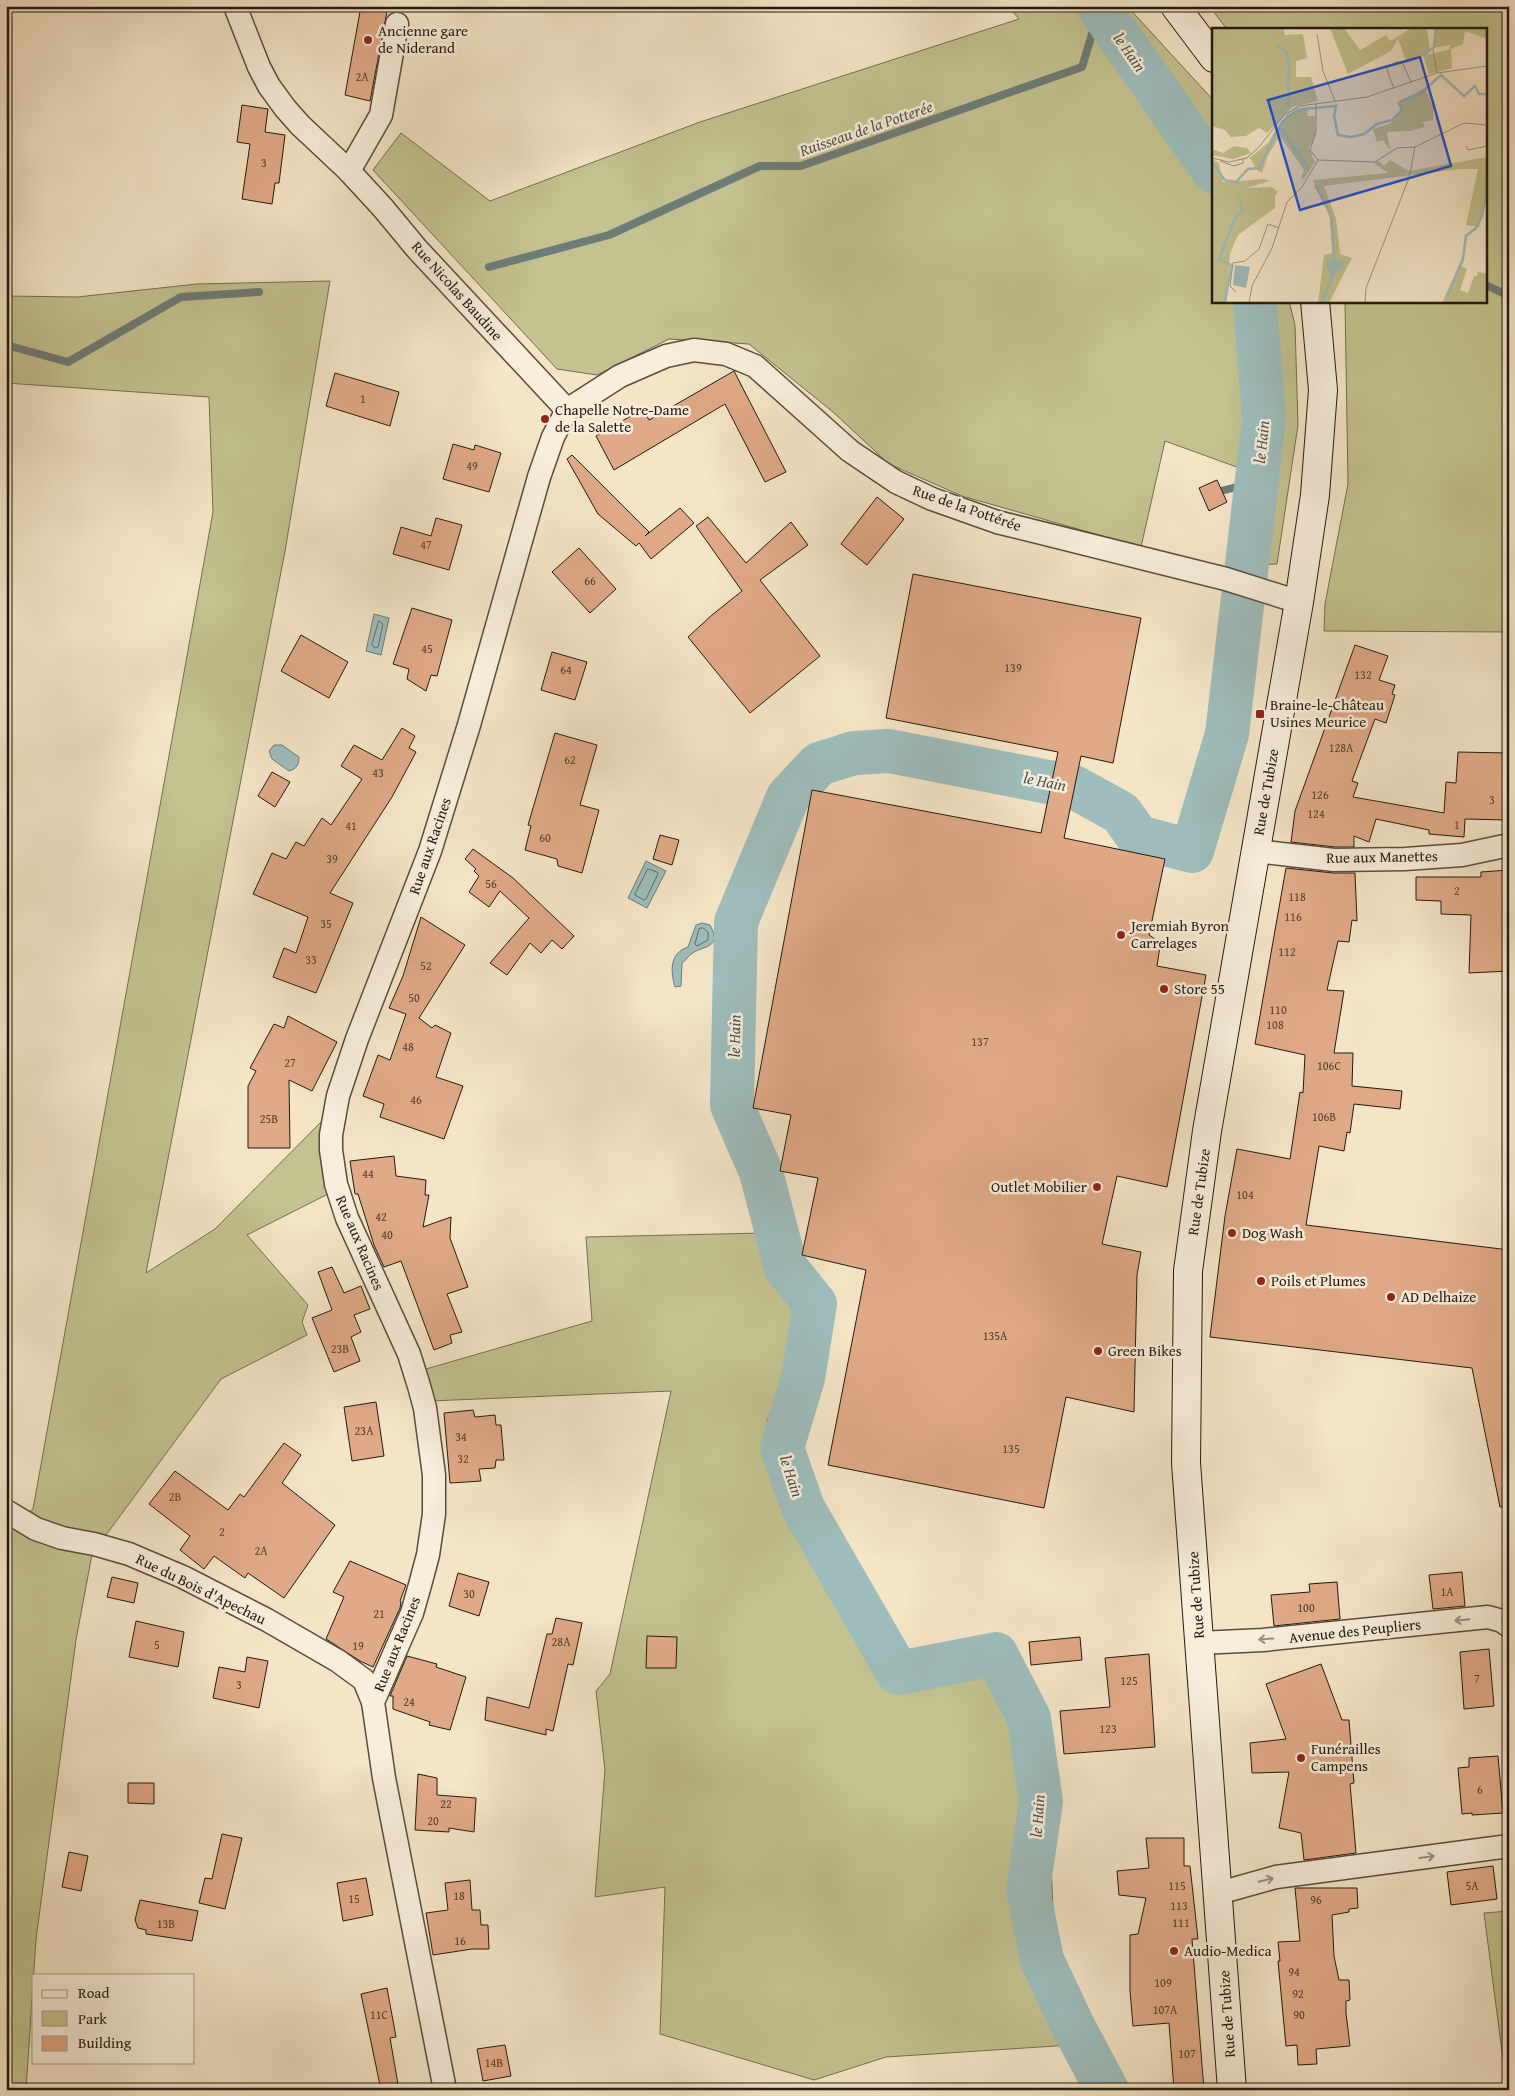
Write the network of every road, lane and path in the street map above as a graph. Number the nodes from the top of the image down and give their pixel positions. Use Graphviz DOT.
graph roads {
  1 [pos="235,6"];
  2 [pos="1175,6"];
  3 [pos="397,24"];
  4 [pos="1212,55"];
  5 [pos="349,171"];
  6 [pos="1315,302"];
  7 [pos="567,410"];
  8 [pos="1298,602"];
  9 [pos="1509,845"];
  10 [pos="1256,851"];
  11 [pos="6,1511"];
  12 [pos="1509,1626"];
  13 [pos="1199,1643"];
  14 [pos="373,1702"];
  15 [pos="1509,1846"];
  16 [pos="1219,1893"];
  17 [pos="445,2090"];
  18 [pos="1232,2090"];
  1 -- 5 [label="street, Rue Nicolas Baudine"];
  2 -- 4 [label="main road"];
  3 -- 5 [label="street"];
  5 -- 7 [label="street, Rue Nicolas Baudine"];
  6 -- 8 [label="main road, Rue de Tubize"];
  7 -- 8 [label="street, Rue de la Pottérée"];
  7 -- 14 [label="street, Rue aux Racines"];
  8 -- 10 [label="main road, Rue de Tubize"];
  9 -- 10 [label="street, Rue aux Manettes"];
  10 -- 13 [label="main road, Rue de Tubize"];
  11 -- 14 [label="street, Rue du Bois d'Apechau"];
  12 -- 13 [label="street, Avenue des Peupliers, one-way"];
  13 -- 16 [label="main road, Rue de Tubize"];
  14 -- 17 [label="street, Rue aux Racines"];
  16 -- 15 [label="street, one-way"];
  16 -- 18 [label="main road, Rue de Tubize"];
}
